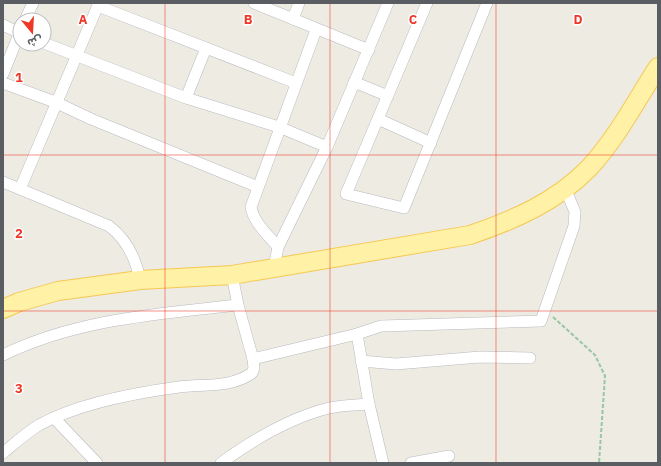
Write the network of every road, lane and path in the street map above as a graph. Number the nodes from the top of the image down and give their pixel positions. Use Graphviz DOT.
graph roads {
  1 [pos="254,3"];
  2 [pos="300,3"];
  3 [pos="388,3"];
  4 [pos="427,3"];
  5 [pos="487,3"];
  6 [pos="98,4"];
  7 [pos="293,19"];
  8 [pos="316,30"];
  9 [pos="52,46"];
  10 [pos="206,48"];
  11 [pos="369,50"];
  12 [pos="12,52"];
  13 [pos="75,55"];
  14 [pos="658,68"];
  15 [pos="3,74"];
  16 [pos="354,82"];
  17 [pos="3,83"];
  18 [pos="296,83"];
  19 [pos="388,96"];
  20 [pos="186,98"];
  21 [pos="55,102"];
  22 [pos="378,119"];
  23 [pos="279,127"];
  24 [pos="431,143"];
  25 [pos="327,147"];
  26 [pos="3,182"];
  27 [pos="258,187"];
  28 [pos="565,188"];
  29 [pos="20,189"];
  30 [pos="278,247"];
  31 [pos="274,268"];
  32 [pos="232,275"];
  33 [pos="140,280"];
  34 [pos="238,305"];
  35 [pos="3,308"];
  36 [pos="545,309"];
  37 [pos="357,334"];
  38 [pos="3,355"];
  39 [pos="530,358"];
  40 [pos="252,359"];
  41 [pos="361,361"];
  42 [pos="369,404"];
  43 [pos="54,418"];
  44 [pos="3,453"];
  45 [pos="449,456"];
  46 [pos="97,463"];
  47 [pos="221,463"];
  48 [pos="383,463"];
  49 [pos="411,463"];
  50 [pos="599,463"];
  1 -- 7 [label="street"];
  2 -- 7 [label="street"];
  3 -- 11 [label="street"];
  4 -- 19 [label="street"];
  5 -- 24 [label="street"];
  6 -- 10 [label="street"];
  6 -- 13 [label="street"];
  7 -- 8 [label="street"];
  8 -- 11 [label="street"];
  8 -- 18 [label="street"];
  9 -- 13 [label="street"];
  10 -- 18 [label="street"];
  10 -- 20 [label="street"];
  11 -- 16 [label="street"];
  12 -- 15 [label="street"];
  13 -- 20 [label="street"];
  13 -- 21 [label="street"];
  14 -- 28 [label="main road"];
  16 -- 19 [label="street"];
  16 -- 25 [label="street"];
  17 -- 21 [label="street"];
  18 -- 23 [label="street"];
  19 -- 22 [label="street"];
  20 -- 23 [label="street"];
  21 -- 27 [label="street"];
  21 -- 29 [label="street"];
  22 -- 24 [label="street"];
  22 -- 24 [label="street"];
  23 -- 25 [label="street"];
  23 -- 27 [label="street"];
  25 -- 30 [label="street"];
  26 -- 29 [label="street"];
  27 -- 30 [label="street"];
  28 -- 31 [label="main road"];
  28 -- 36 [label="street"];
  29 -- 33 [label="street"];
  30 -- 31 [label="street"];
  31 -- 32 [label="main road"];
  32 -- 33 [label="main road"];
  32 -- 34 [label="street"];
  33 -- 35 [label="main road"];
  34 -- 38 [label="street"];
  34 -- 40 [label="street"];
  36 -- 37 [label="street"];
  36 -- 50 [label="path"];
  37 -- 40 [label="street"];
  37 -- 41 [label="street"];
  39 -- 41 [label="street"];
  40 -- 43 [label="street"];
  41 -- 42 [label="street"];
  42 -- 47 [label="street"];
  42 -- 48 [label="street"];
  43 -- 44 [label="street"];
  43 -- 46 [label="street"];
  45 -- 49 [label="street"];
}
